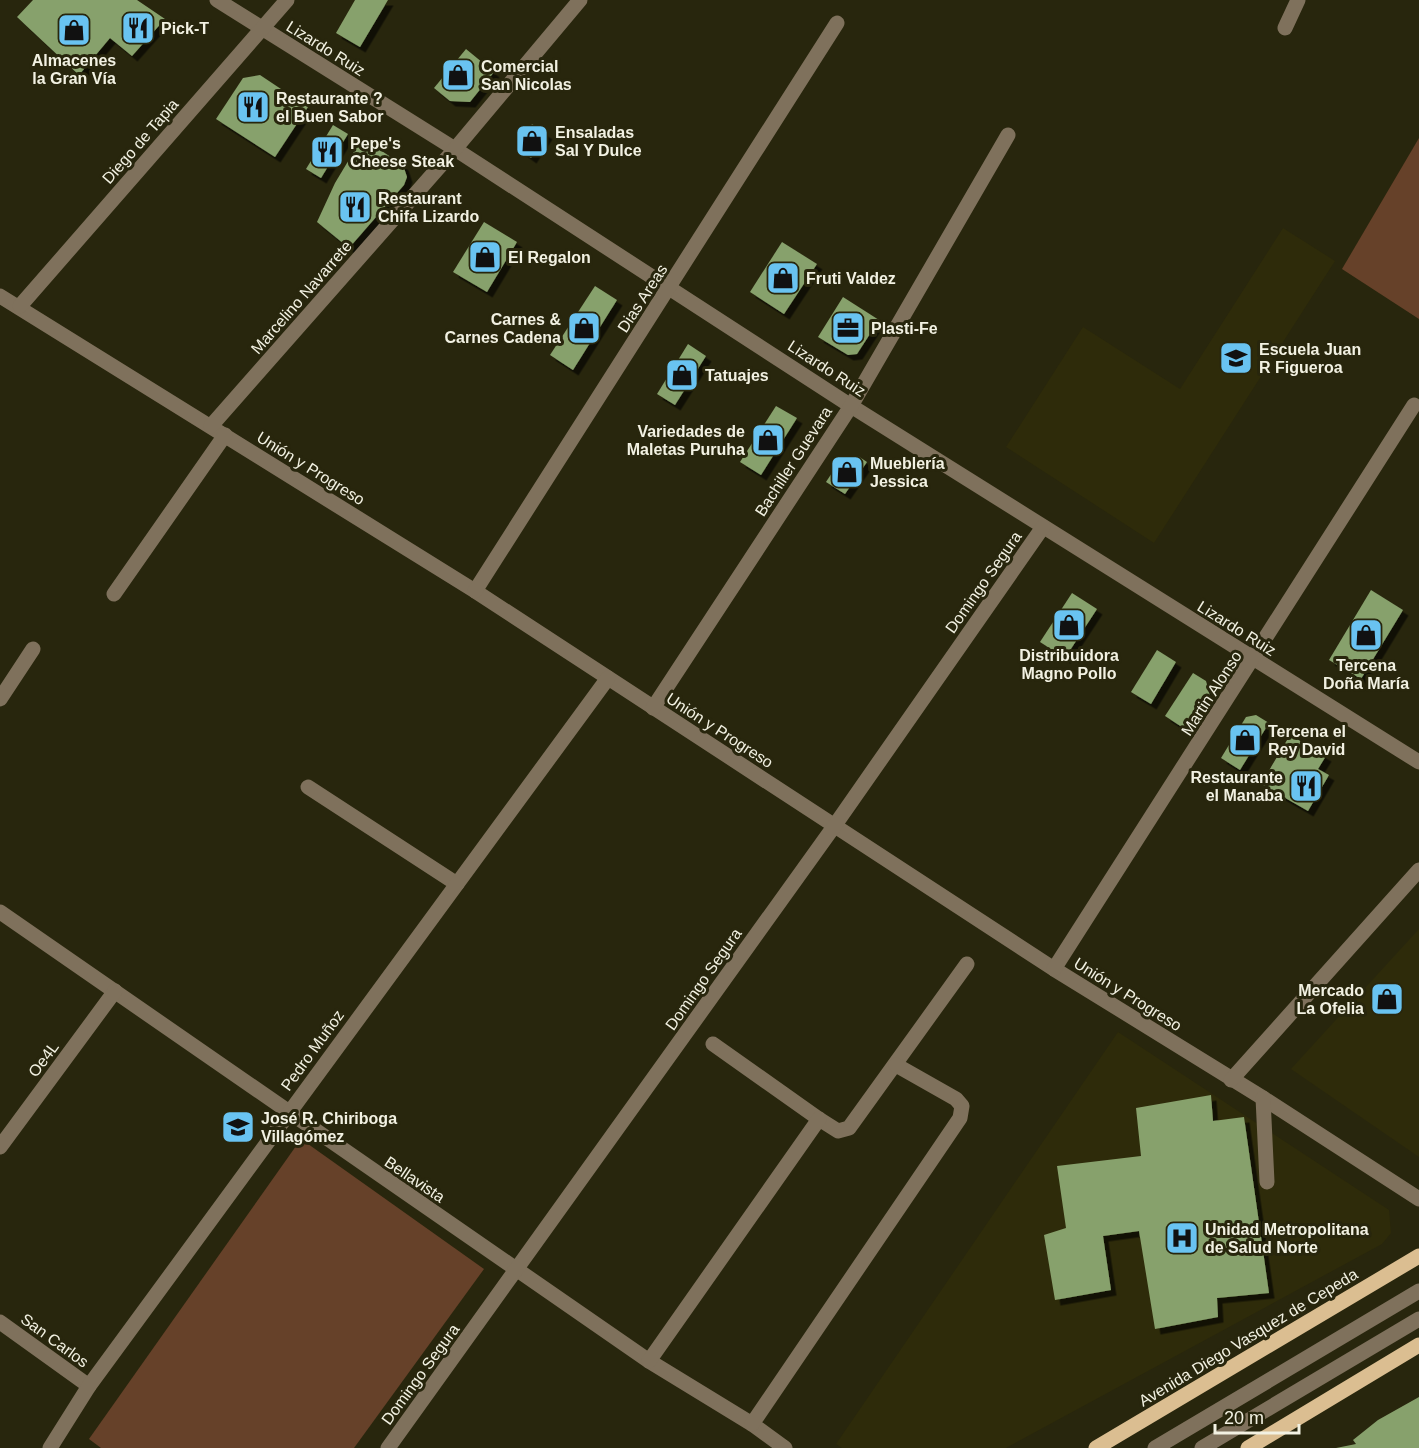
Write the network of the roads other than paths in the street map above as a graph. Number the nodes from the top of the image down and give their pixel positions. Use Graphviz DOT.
graph roads {
  1 [pos="217,0"];
  2 [pos="287,0"];
  3 [pos="580,0"];
  4 [pos="1298,0"];
  5 [pos="837,23"];
  6 [pos="1285,28"];
  7 [pos="262,29"];
  8 [pos="1008,135"];
  9 [pos="455,149"];
  10 [pos="671,288"];
  11 [pos="0,296"];
  12 [pos="20,306"];
  13 [pos="1414,405"];
  14 [pos="851,406"];
  15 [pos="211,426"];
  16 [pos="225,435"];
  17 [pos="1043,528"];
  18 [pos="475,591"];
  19 [pos="114,594"];
  20 [pos="33,649"];
  21 [pos="1254,659"];
  22 [pos="608,678"];
  23 [pos="0,699"];
  24 [pos="653,708"];
  25 [pos="1419,762"];
  26 [pos="308,787"];
  27 [pos="835,825"];
  28 [pos="1419,870"];
  29 [pos="457,884"];
  30 [pos="0,912"];
  31 [pos="967,964"];
  32 [pos="1054,969"];
  33 [pos="115,991"];
  34 [pos="713,1044"];
  35 [pos="896,1065"];
  36 [pos="1231,1080"];
  37 [pos="1263,1098"];
  38 [pos="287,1113"];
  39 [pos="819,1119"];
  40 [pos="0,1147"];
  41 [pos="1267,1182"];
  42 [pos="1419,1199"];
  43 [pos="1419,1256"];
  44 [pos="517,1270"];
  45 [pos="1419,1291"];
  46 [pos="1419,1319"];
  47 [pos="0,1322"];
  48 [pos="1419,1345"];
  49 [pos="649,1361"];
  50 [pos="89,1386"];
  51 [pos="752,1424"];
  52 [pos="54,1446"];
  53 [pos="388,1448"];
  54 [pos="785,1448"];
  55 [pos="1096,1448"];
  56 [pos="1155,1448"];
  57 [pos="1202,1448"];
  58 [pos="1248,1448"];
  1 -- 7 [label="street, Lizardo Ruiz"];
  2 -- 7 [label="street, Diego de Tapia"];
  3 -- 9 [label="street, Marcelino Navarrete"];
  4 -- 6 [label="street"];
  5 -- 10 [label="street, Dias Areas"];
  7 -- 9 [label="street, Lizardo Ruiz"];
  7 -- 12 [label="street, Diego de Tapia"];
  8 -- 14 [label="street, Bachiller Guevara"];
  9 -- 10 [label="street, Lizardo Ruiz"];
  9 -- 15 [label="street, Marcelino Navarrete"];
  10 -- 14 [label="street, Lizardo Ruiz"];
  10 -- 18 [label="street, Dias Areas"];
  11 -- 12 [label="street, Unión y Progreso"];
  12 -- 15 [label="street, Unión y Progreso"];
  13 -- 21 [label="street, Martin Alonso"];
  14 -- 17 [label="street, Lizardo Ruiz"];
  14 -- 24 [label="street, Bachiller Guevara"];
  15 -- 16 [label="street, Unión y Progreso"];
  16 -- 18 [label="street, Unión y Progreso"];
  16 -- 19 [label="street"];
  17 -- 21 [label="street, Lizardo Ruiz"];
  17 -- 27 [label="street, Domingo Segura"];
  18 -- 22 [label="street, Unión y Progreso"];
  20 -- 23 [label="street"];
  21 -- 25 [label="street, Lizardo Ruiz"];
  21 -- 32 [label="street, Martin Alonso"];
  22 -- 24 [label="street, Unión y Progreso"];
  22 -- 29 [label="street, Pedro Muñoz"];
  24 -- 27 [label="street, Unión y Progreso"];
  26 -- 29 [label="street"];
  27 -- 32 [label="street, Unión y Progreso"];
  27 -- 44 [label="street, Domingo Segura"];
  28 -- 36 [label="street"];
  29 -- 38 [label="street, Pedro Muñoz"];
  30 -- 33 [label="street, Bellavista"];
  31 -- 35 [label="street"];
  32 -- 36 [label="street, Unión y Progreso"];
  33 -- 38 [label="street, Bellavista"];
  33 -- 40 [label="street, Oe4L"];
  34 -- 39 [label="street"];
  35 -- 39 [label="street"];
  35 -- 51 [label="street"];
  36 -- 37 [label="street, Unión y Progreso"];
  37 -- 41 [label="street"];
  37 -- 42 [label="street, Unión y Progreso"];
  38 -- 44 [label="street, Bellavista"];
  38 -- 50 [label="street, Pedro Muñoz"];
  39 -- 49 [label="street"];
  43 -- 55 [label="main road, Avenida Diego Vasquez de Cepeda"];
  44 -- 49 [label="street, Bellavista"];
  44 -- 53 [label="street, Domingo Segura"];
  45 -- 56 [label="street"];
  46 -- 57 [label="street"];
  47 -- 50 [label="street, San Carlos"];
  48 -- 58 [label="main road"];
  49 -- 51 [label="street, Bellavista"];
  50 -- 52 [label="street, Pedro Muñoz"];
  51 -- 54 [label="street, Bellavista"];
}
